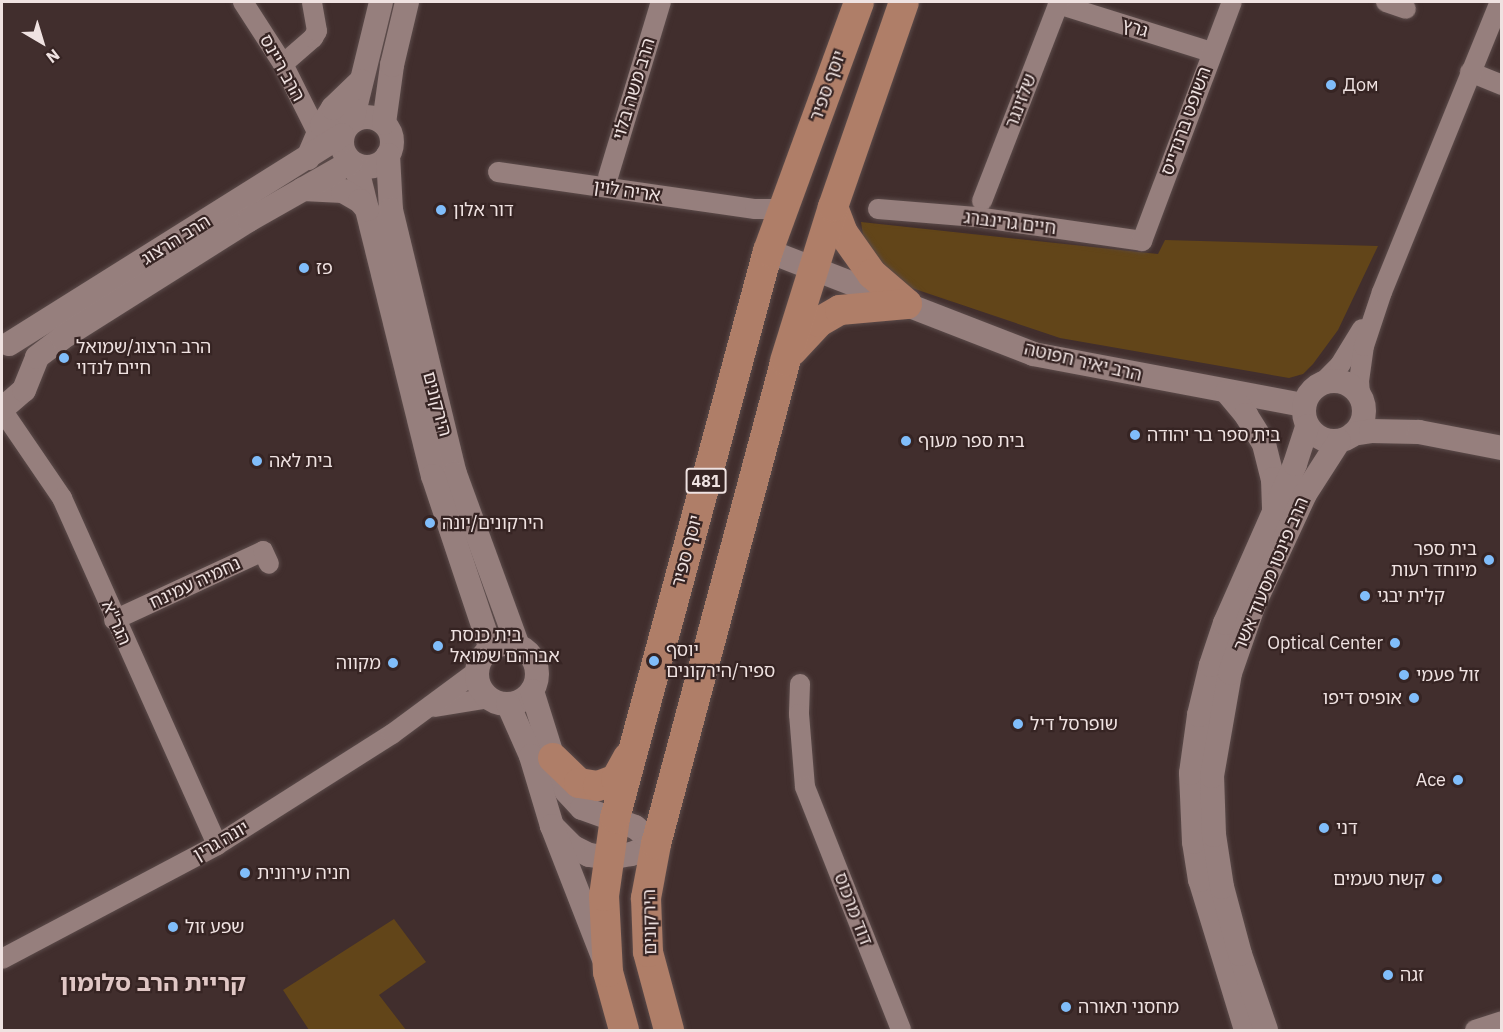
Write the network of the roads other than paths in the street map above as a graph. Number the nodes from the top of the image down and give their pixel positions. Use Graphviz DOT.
graph roads {
  1 [pos="243,2"];
  2 [pos="312,2"];
  3 [pos="381,2"];
  4 [pos="407,2"];
  5 [pos="661,2"];
  6 [pos="859,2"];
  7 [pos="904,2"];
  8 [pos="1232,2"];
  9 [pos="1386,2"];
  10 [pos="1500,2"];
  11 [pos="1059,3"];
  12 [pos="1406,9"];
  13 [pos="1211,52"];
  14 [pos="283,64"];
  15 [pos="1470,72"];
  16 [pos="361,81"];
  17 [pos="1502,85"];
  18 [pos="384,123"];
  19 [pos="338,131"];
  20 [pos="388,155"];
  21 [pos="353,164"];
  22 [pos="498,172"];
  23 [pos="608,177"];
  24 [pos="303,189"];
  25 [pos="982,201"];
  26 [pos="833,207"];
  27 [pos="770,209"];
  28 [pos="878,209"];
  29 [pos="367,210"];
  30 [pos="1142,241"];
  31 [pos="768,251"];
  32 [pos="814,268"];
  33 [pos="1382,292"];
  34 [pos="907,304"];
  35 [pos="5,343"];
  36 [pos="785,361"];
  37 [pos="29,371"];
  38 [pos="1323,382"];
  39 [pos="1227,392"];
  40 [pos="1362,400"];
  41 [pos="2,409"];
  42 [pos="1306,416"];
  43 [pos="1419,432"];
  44 [pos="1346,437"];
  45 [pos="1502,447"];
  46 [pos="1274,513"];
  47 [pos="269,564"];
  48 [pos="114,620"];
  49 [pos="518,646"];
  50 [pos="491,649"];
  51 [pos="477,671"];
  52 [pos="800,684"];
  53 [pos="532,691"];
  54 [pos="499,701"];
  55 [pos="431,708"];
  56 [pos="633,750"];
  57 [pos="553,758"];
  58 [pos="615,818"];
  59 [pos="552,826"];
  60 [pos="656,844"];
  61 [pos="217,845"];
  62 [pos="609,858"];
  63 [pos="2,958"];
  64 [pos="608,972"];
  65 [pos="1502,1021"];
  66 [pos="624,1030"];
  67 [pos="669,1030"];
  68 [pos="901,1030"];
  69 [pos="1261,1030"];
  70 [pos="1475,1030"];
  1 -- 14 [label="street, הרב ריינס"];
  2 -- 14 [label="street"];
  3 -- 16 [label="street"];
  4 -- 18 [label="street"];
  5 -- 23 [label="street, הרב משה בלוי"];
  6 -- 27 [label="main road, יוסף ספיר / 481"];
  7 -- 26 [label="main road, 481"];
  8 -- 13 [label="street, השופט ברנדייס"];
  9 -- 12 [label="street"];
  10 -- 15 [label="street"];
  11 -- 13 [label="street, גרץ"];
  11 -- 25 [label="street, שלזינגר"];
  13 -- 30 [label="street, השופט ברנדייס"];
  14 -- 19 [label="street, הרב ריינס"];
  15 -- 17 [label="street"];
  15 -- 33 [label="street"];
  16 -- 19 [label="street"];
  16 -- 19 [label="street"];
  18 -- 19 [label="street"];
  18 -- 20 [label="street"];
  19 -- 21 [label="street"];
  19 -- 35 [label="street, הרב הרצוג"];
  20 -- 21 [label="street"];
  20 -- 49 [label="street, הירקונים"];
  21 -- 24 [label="street, הרב הרצוג"];
  21 -- 29 [label="street, הירקונים"];
  22 -- 27 [label="street, אריה לוין"];
  24 -- 29 [label="street"];
  24 -- 37 [label="street, הרב הרצוג"];
  26 -- 32 [label="main road, 481"];
  26 -- 34 [label="main road"];
  27 -- 31 [label="main road, יוסף ספיר / 481"];
  28 -- 30 [label="street, חיים גרינברג"];
  29 -- 50 [label="street, הירקונים"];
  31 -- 32 [label="street, הרב יאיר חפוטה"];
  31 -- 56 [label="main road, יוסף ספיר / 481"];
  32 -- 34 [label="street, הרב יאיר חפוטה"];
  32 -- 36 [label="main road, 481"];
  33 -- 38 [label="street"];
  33 -- 40 [label="street"];
  34 -- 36 [label="main road"];
  34 -- 39 [label="street, הרב יאיר חפוטה"];
  35 -- 37 [label="street, הרב הרצוג"];
  36 -- 60 [label="main road, 481"];
  37 -- 41 [label="street, הרב הרצוג"];
  38 -- 40 [label="street"];
  38 -- 42 [label="street"];
  39 -- 42 [label="street, הרב יאיר חפוטה"];
  39 -- 46 [label="street"];
  40 -- 43 [label="street"];
  40 -- 44 [label="street"];
  41 -- 48 [label="street, הגר\"א"];
  42 -- 44 [label="street"];
  42 -- 46 [label="street, הרב פינטו מסעוד אשר"];
  43 -- 44 [label="street"];
  43 -- 45 [label="street"];
  44 -- 69 [label="street, הרב פינטו מסעוד אשר"];
  46 -- 69 [label="street, הרב פינטו מסעוד אשר"];
  47 -- 48 [label="street, נחמיה עמינח"];
  48 -- 61 [label="street, הגר\"א"];
  49 -- 50 [label="street"];
  49 -- 53 [label="street"];
  50 -- 51 [label="street"];
  51 -- 54 [label="street"];
  51 -- 55 [label="street, יונה גרין"];
  52 -- 68 [label="street, דוד מרכוס"];
  53 -- 54 [label="street"];
  53 -- 57 [label="street"];
  54 -- 55 [label="street, יונה גרין"];
  54 -- 59 [label="street"];
  55 -- 61 [label="street, יונה גרין"];
  56 -- 57 [label="main road"];
  56 -- 58 [label="main road, יוסף ספיר / 481"];
  57 -- 58 [label="street"];
  58 -- 60 [label="street"];
  58 -- 62 [label="main road, יוסף ספיר / 481"];
  59 -- 62 [label="street"];
  59 -- 64 [label="street"];
  60 -- 62 [label="street"];
  60 -- 67 [label="main road, הירקונים / 481"];
  61 -- 63 [label="street, יונה גרין"];
  62 -- 64 [label="main road, יוסף ספיר / 481"];
  64 -- 66 [label="main road, 481"];
  65 -- 70 [label="street"];
}
